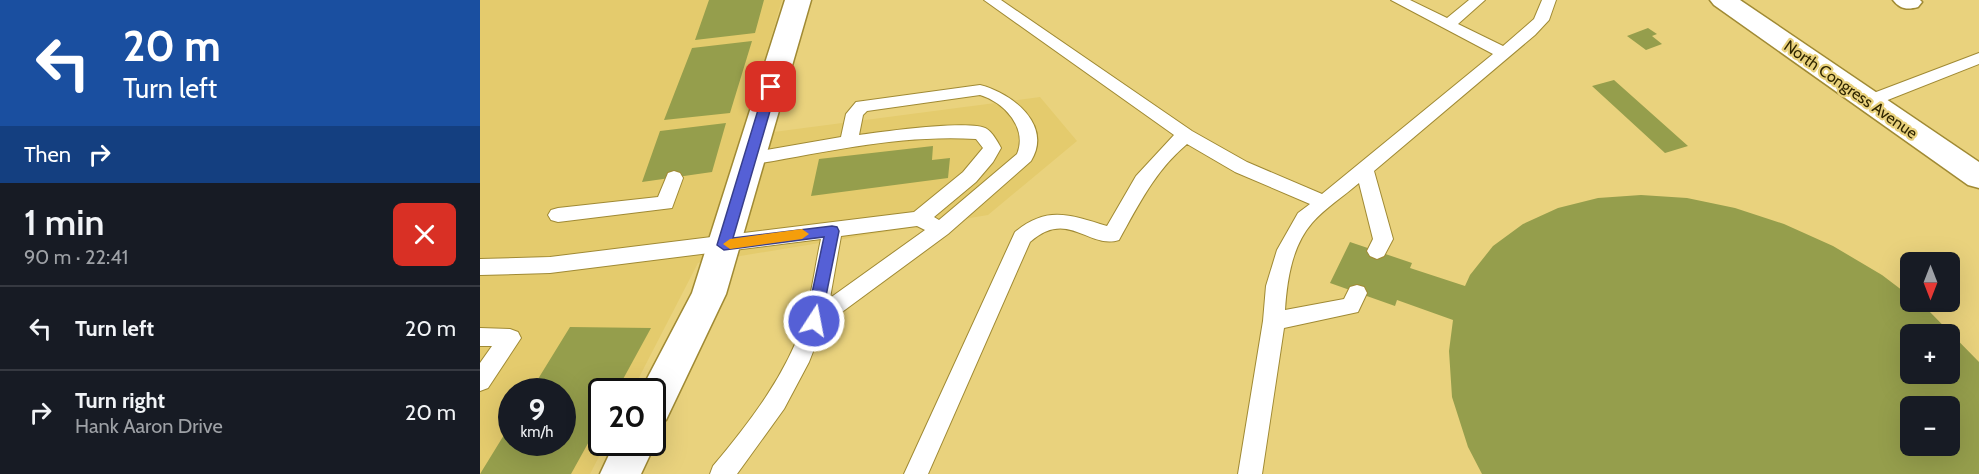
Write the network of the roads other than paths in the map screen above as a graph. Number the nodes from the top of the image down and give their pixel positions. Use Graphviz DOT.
graph roads {
  1 [pos="798,0"];
  2 [pos="991,0"];
  3 [pos="1398,0"];
  4 [pos="1478,0"];
  5 [pos="1549,0"];
  6 [pos="1723,0"];
  7 [pos="1448,25"];
  8 [pos="1504,53"];
  9 [pos="1979,58"];
  10 [pos="1869,101"];
  11 [pos="1186,135"];
  12 [pos="849,142"];
  13 [pos="748,159"];
  14 [pos="1364,168"];
  15 [pos="1979,177"];
  16 [pos="674,178"];
  17 [pos="1324,202"];
  18 [pos="558,215"];
  19 [pos="919,219"];
  20 [pos="941,229"];
  21 [pos="832,231"];
  22 [pos="724,245"];
  23 [pos="1377,251"];
  24 [pos="480,267"];
  25 [pos="1357,293"];
  26 [pos="814,321"];
  27 [pos="1274,321"];
  28 [pos="480,337"];
  29 [pos="666,380"];
  30 [pos="480,381"];
  31 [pos="629,456"];
  32 [pos="620,474"];
  33 [pos="722,474"];
  34 [pos="916,474"];
  35 [pos="1250,474"];
  1 -- 13 [label="street"];
  2 -- 11 [label="lane"];
  3 -- 7 [label="lane"];
  4 -- 7 [label="lane"];
  5 -- 8 [label="lane"];
  6 -- 10 [label="street, North Congress Avenue"];
  7 -- 8 [label="lane"];
  8 -- 14 [label="lane"];
  9 -- 10 [label="lane"];
  10 -- 15 [label="street, North Congress Avenue"];
  11 -- 17 [label="lane"];
  11 -- 34 [label="lane"];
  12 -- 13 [label="lane"];
  12 -- 19 [label="lane"];
  12 -- 20 [label="lane"];
  13 -- 22 [label="street"];
  14 -- 17 [label="lane"];
  14 -- 23 [label="lane"];
  16 -- 18 [label="lane"];
  17 -- 27 [label="lane"];
  19 -- 20 [label="lane"];
  19 -- 21 [label="lane"];
  20 -- 26 [label="lane"];
  21 -- 22 [label="lane"];
  21 -- 26 [label="lane"];
  22 -- 24 [label="lane"];
  22 -- 29 [label="street"];
  25 -- 27 [label="lane"];
  26 -- 33 [label="lane"];
  27 -- 35 [label="lane"];
  28 -- 30 [label="lane"];
  31 -- 32 [label="street"];
}
